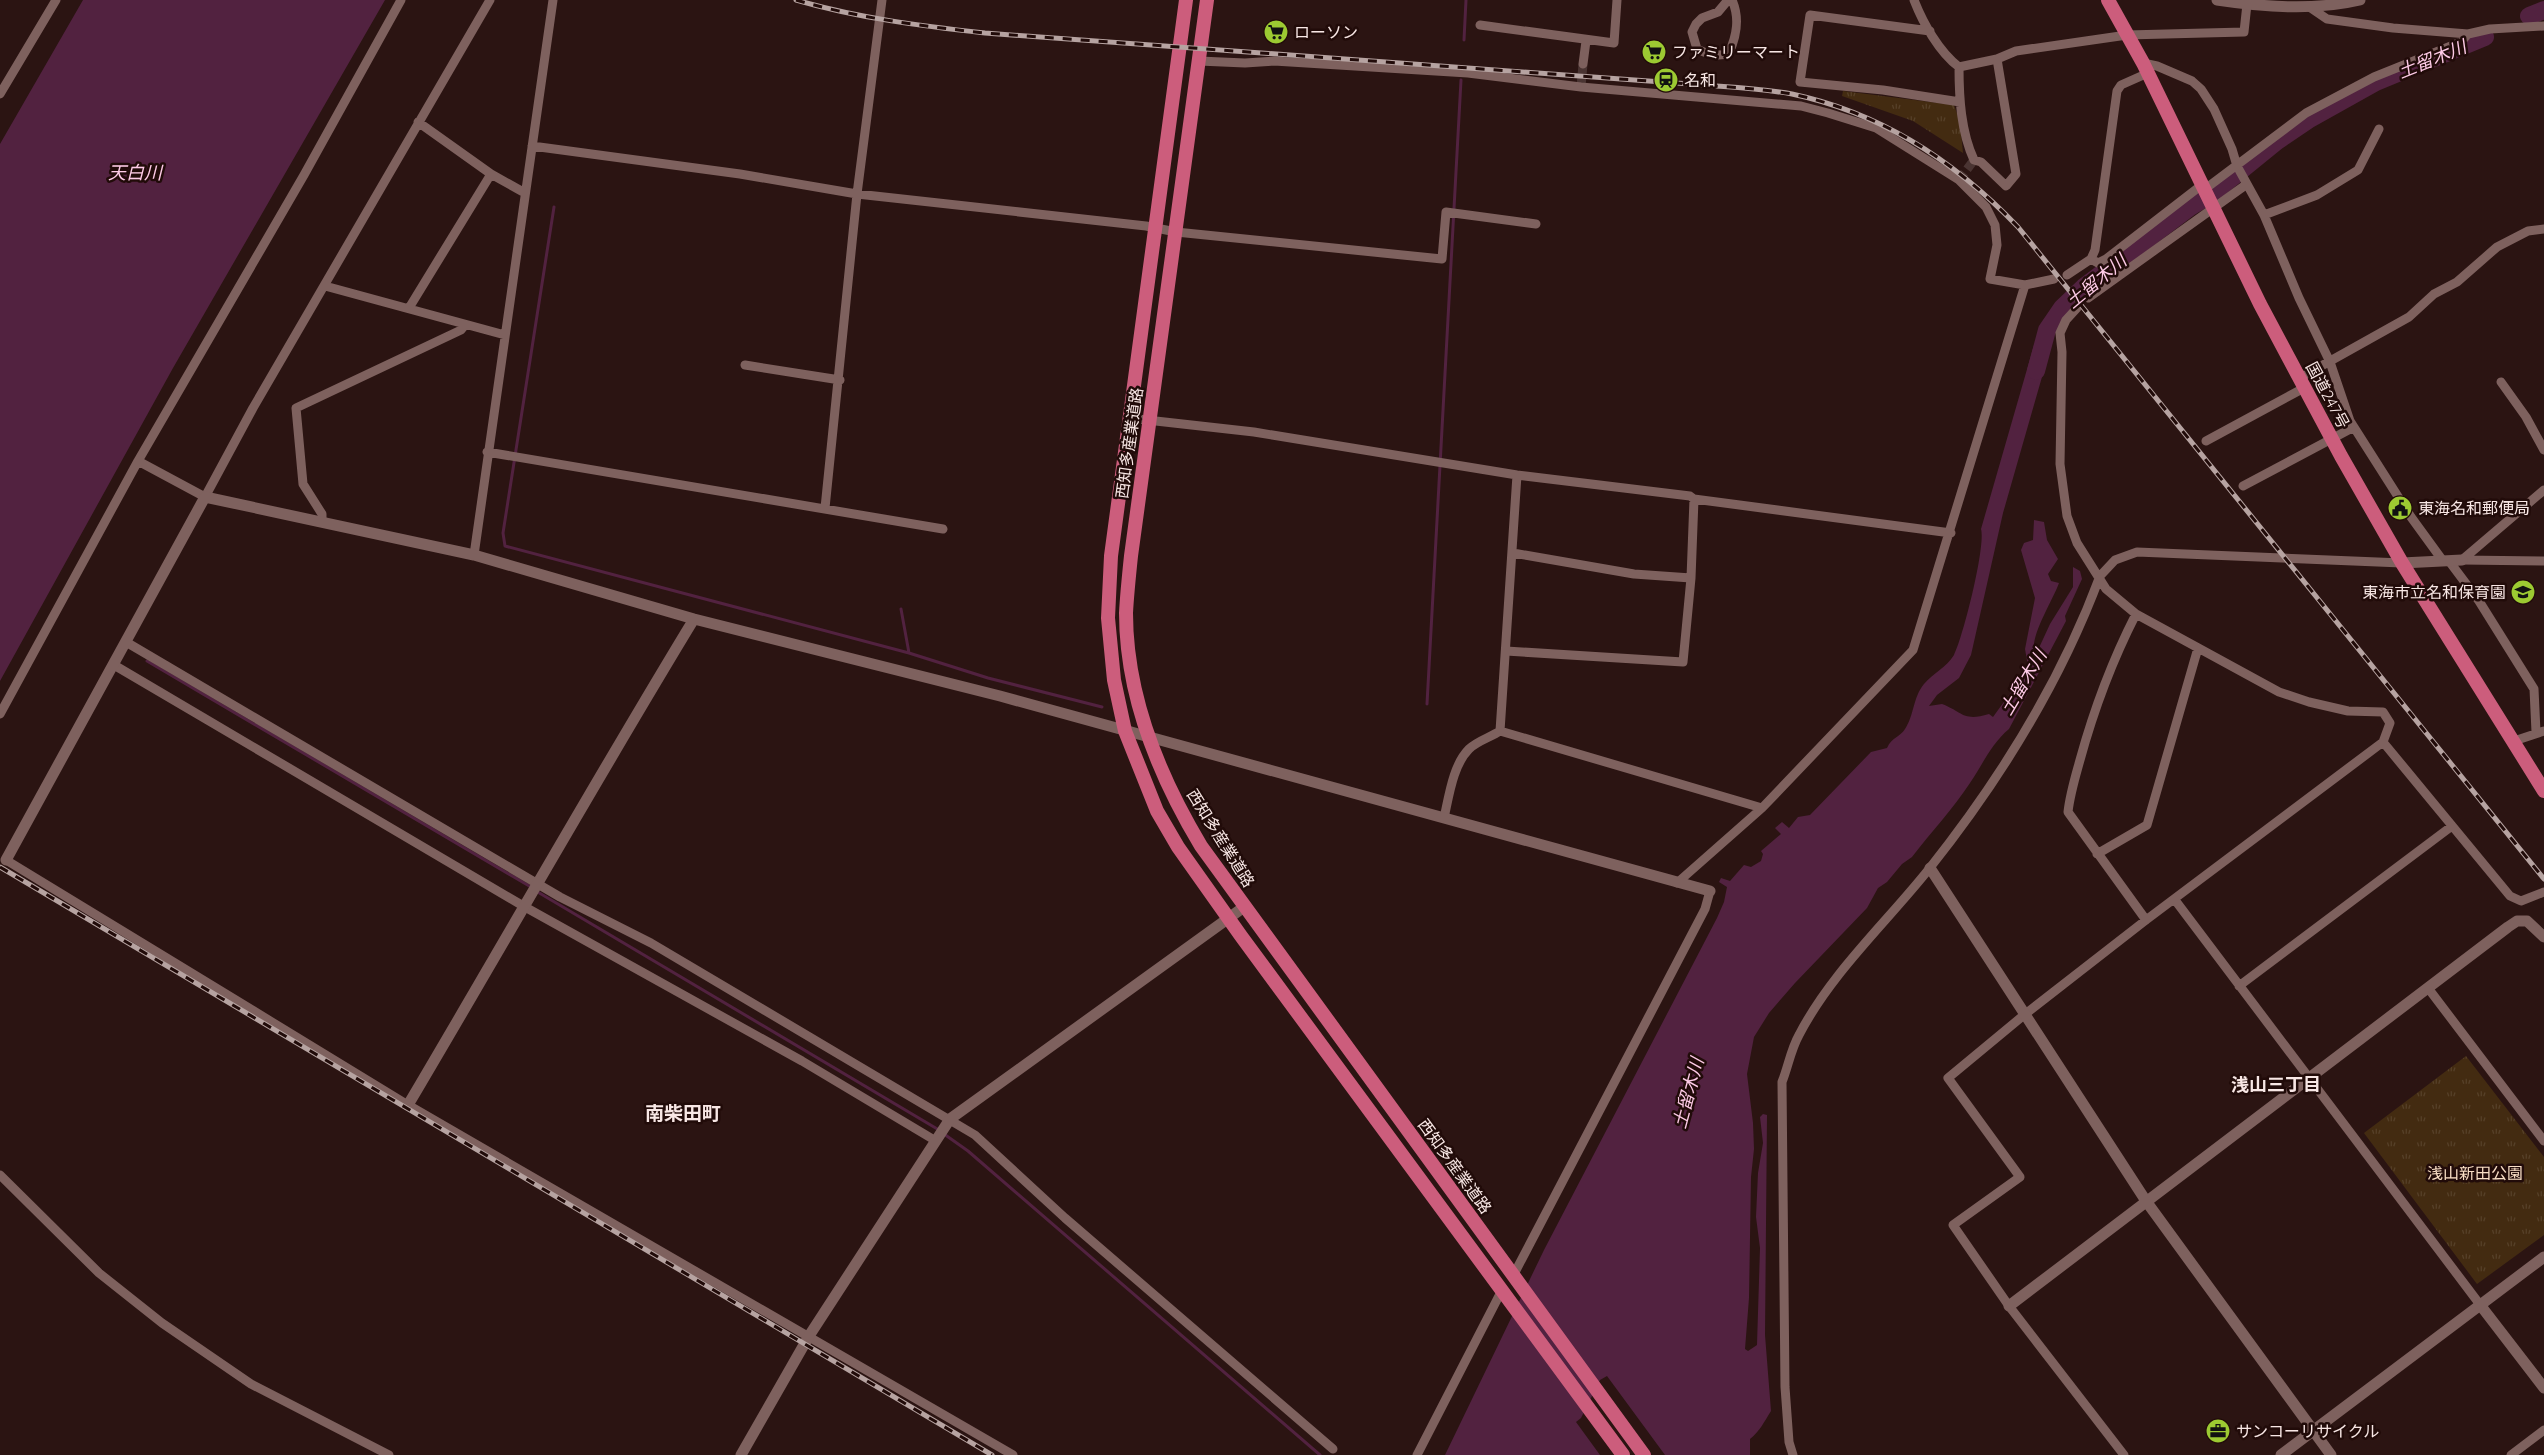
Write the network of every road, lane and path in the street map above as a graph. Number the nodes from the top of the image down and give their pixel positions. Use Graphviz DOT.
graph roads {
  1 [pos="56,0"];
  2 [pos="401,0"];
  3 [pos="490,0"];
  4 [pos="552,0"];
  5 [pos="882,0"];
  6 [pos="1186,0"];
  7 [pos="1207,0"];
  8 [pos="1617,0"];
  9 [pos="1728,0"];
  10 [pos="1732,0"];
  11 [pos="1914,0"];
  12 [pos="2108,0"];
  13 [pos="2217,0"];
  14 [pos="2360,0"];
  15 [pos="2247,4"];
  16 [pos="2308,6"];
  17 [pos="1480,25"];
  18 [pos="2543,28"];
  19 [pos="1930,31"];
  20 [pos="2468,34"];
  21 [pos="2127,35"];
  22 [pos="1586,41"];
  23 [pos="1997,59"];
  24 [pos="1199,61"];
  25 [pos="1583,64"];
  26 [pos="1959,67"];
  27 [pos="2145,68"];
  28 [pos="0,94"];
  29 [pos="1960,102"];
  30 [pos="418,122"];
  31 [pos="2379,128"];
  32 [pos="532,146"];
  33 [pos="2237,166"];
  34 [pos="491,174"];
  35 [pos="2246,182"];
  36 [pos="2204,187"];
  37 [pos="525,193"];
  38 [pos="857,194"];
  39 [pos="2212,206"];
  40 [pos="2264,215"];
  41 [pos="1536,224"];
  42 [pos="1156,227"];
  43 [pos="2544,229"];
  44 [pos="1176,232"];
  45 [pos="2091,259"];
  46 [pos="2068,275"];
  47 [pos="2054,279"];
  48 [pos="2025,285"];
  49 [pos="325,286"];
  50 [pos="2088,298"];
  51 [pos="409,308"];
  52 [pos="2077,308"];
  53 [pos="465,325"];
  54 [pos="506,335"];
  55 [pos="2330,362"];
  56 [pos="745,365"];
  57 [pos="840,380"];
  58 [pos="2501,382"];
  59 [pos="2301,383"];
  60 [pos="1128,418"];
  61 [pos="1150,420"];
  62 [pos="2354,427"];
  63 [pos="2332,440"];
  64 [pos="2206,441"];
  65 [pos="2544,450"];
  66 [pos="487,452"];
  67 [pos="138,461"];
  68 [pos="1517,475"];
  69 [pos="2243,486"];
  70 [pos="2544,490"];
  71 [pos="205,497"];
  72 [pos="1694,499"];
  73 [pos="825,508"];
  74 [pos="322,521"];
  75 [pos="943,529"];
  76 [pos="1951,533"];
  77 [pos="1513,553"];
  78 [pos="474,555"];
  79 [pos="2462,560"];
  80 [pos="2446,561"];
  81 [pos="2544,561"];
  82 [pos="2402,563"];
  83 [pos="2100,576"];
  84 [pos="1691,578"];
  85 [pos="2136,614"];
  86 [pos="694,619"];
  87 [pos="126,642"];
  88 [pos="2198,648"];
  89 [pos="1506,651"];
  90 [pos="114,665"];
  91 [pos="0,714"];
  92 [pos="1125,731"];
  93 [pos="1500,731"];
  94 [pos="2540,732"];
  95 [pos="1148,738"];
  96 [pos="2514,741"];
  97 [pos="2383,742"];
  98 [pos="2544,791"];
  99 [pos="1762,808"];
  100 [pos="1444,818"];
  101 [pos="2452,826"];
  102 [pos="2098,854"];
  103 [pos="6,860"];
  104 [pos="1930,868"];
  105 [pos="1677,883"];
  106 [pos="538,884"];
  107 [pos="1710,891"];
  108 [pos="2544,892"];
  109 [pos="2175,900"];
  110 [pos="525,907"];
  111 [pos="1244,907"];
  112 [pos="1228,919"];
  113 [pos="2146,920"];
  114 [pos="2544,937"];
  115 [pos="2239,986"];
  116 [pos="2428,988"];
  117 [pos="2024,1015"];
  118 [pos="2308,1079"];
  119 [pos="408,1105"];
  120 [pos="950,1119"];
  121 [pos="936,1141"];
  122 [pos="2544,1141"];
  123 [pos="0,1175"];
  124 [pos="2146,1201"];
  125 [pos="2544,1257"];
  126 [pos="1515,1279"];
  127 [pos="1505,1294"];
  128 [pos="2009,1306"];
  129 [pos="2481,1306"];
  130 [pos="809,1336"];
  131 [pos="2544,1388"];
  132 [pos="2312,1430"];
  133 [pos="2544,1430"];
  134 [pos="1333,1449"];
  135 [pos="389,1455"];
  136 [pos="741,1455"];
  137 [pos="1013,1455"];
  138 [pos="1417,1455"];
  139 [pos="1623,1455"];
  140 [pos="1644,1455"];
  141 [pos="1793,1455"];
  142 [pos="2124,1455"];
  143 [pos="2281,1455"];
  144 [pos="2332,1455"];
  145 [pos="2511,1455"];
  1 -- 28 [label="street"];
  2 -- 67 [label="street"];
  3 -- 30 [label="street"];
  4 -- 32 [label="street"];
  5 -- 38 [label="street"];
  6 -- 42 [label="highway, 西知多産業道路"];
  7 -- 24 [label="highway, 西知多産業道路"];
  8 -- 22 [label="street"];
  9 -- 10 [label="street"];
  11 -- 19 [label="street"];
  12 -- 21 [label="highway, 国道247号"];
  13 -- 15 [label="street"];
  14 -- 16 [label="street"];
  15 -- 16 [label="street"];
  15 -- 21 [label="street"];
  16 -- 20 [label="street"];
  17 -- 22 [label="street"];
  18 -- 20 [label="street"];
  19 -- 26 [label="street"];
  19 -- 29 [label="street"];
  20 -- 33 [label="street"];
  21 -- 23 [label="street"];
  21 -- 27 [label="highway, 国道247号"];
  22 -- 25 [label="street"];
  23 -- 26 [label="street"];
  23 -- 29 [label="street"];
  24 -- 44 [label="highway, 西知多産業道路"];
  24 -- 48 [label="street"];
  26 -- 29 [label="street"];
  27 -- 33 [label="street"];
  27 -- 36 [label="highway, 国道247号"];
  27 -- 45 [label="street"];
  30 -- 34 [label="street"];
  30 -- 49 [label="street"];
  31 -- 40 [label="street"];
  32 -- 37 [label="street"];
  32 -- 38 [label="street"];
  33 -- 35 [label="street"];
  33 -- 36 [label="street"];
  34 -- 37 [label="street"];
  34 -- 51 [label="street"];
  35 -- 39 [label="street"];
  35 -- 40 [label="street"];
  36 -- 39 [label="highway, 国道247号"];
  36 -- 45 [label="street"];
  37 -- 54 [label="street"];
  38 -- 42 [label="street"];
  38 -- 57 [label="street"];
  39 -- 50 [label="street"];
  39 -- 59 [label="highway, 国道247号"];
  40 -- 55 [label="street"];
  41 -- 44 [label="street"];
  42 -- 44 [label="street"];
  42 -- 60 [label="highway, 西知多産業道路"];
  43 -- 55 [label="street"];
  44 -- 61 [label="highway, 西知多産業道路"];
  45 -- 46 [label="street"];
  47 -- 48 [label="street"];
  48 -- 76 [label="street"];
  49 -- 51 [label="street"];
  49 -- 71 [label="street"];
  51 -- 53 [label="street"];
  52 -- 83 [label="street"];
  53 -- 54 [label="street"];
  53 -- 74 [label="street"];
  54 -- 66 [label="street"];
  55 -- 59 [label="street"];
  55 -- 62 [label="street"];
  56 -- 57 [label="street"];
  57 -- 73 [label="street"];
  58 -- 65 [label="street"];
  59 -- 63 [label="highway, 国道247号"];
  59 -- 64 [label="street"];
  60 -- 61 [label="street"];
  60 -- 92 [label="highway, 西知多産業道路"];
  61 -- 68 [label="street"];
  61 -- 95 [label="highway, 西知多産業道路"];
  62 -- 63 [label="street"];
  62 -- 80 [label="street"];
  63 -- 69 [label="street"];
  63 -- 82 [label="highway, 国道247号"];
  66 -- 73 [label="street"];
  66 -- 78 [label="street"];
  67 -- 71 [label="street"];
  67 -- 91 [label="street"];
  68 -- 72 [label="street"];
  68 -- 77 [label="street"];
  70 -- 79 [label="street"];
  71 -- 74 [label="street"];
  71 -- 87 [label="street"];
  72 -- 76 [label="street"];
  72 -- 84 [label="street"];
  73 -- 75 [label="street"];
  74 -- 78 [label="street"];
  76 -- 99 [label="street"];
  77 -- 84 [label="street"];
  77 -- 89 [label="street"];
  78 -- 86 [label="street"];
  79 -- 80 [label="street"];
  79 -- 81 [label="street"];
  80 -- 82 [label="street"];
  80 -- 94 [label="street"];
  82 -- 83 [label="street"];
  82 -- 96 [label="highway, 国道247号"];
  83 -- 85 [label="street"];
  83 -- 104 [label="street"];
  84 -- 89 [label="street"];
  85 -- 88 [label="street"];
  85 -- 102 [label="street"];
  86 -- 92 [label="street"];
  86 -- 106 [label="street"];
  87 -- 90 [label="street"];
  87 -- 106 [label="street"];
  88 -- 97 [label="street"];
  88 -- 102 [label="street"];
  89 -- 93 [label="street"];
  90 -- 103 [label="street"];
  90 -- 110 [label="street"];
  92 -- 95 [label="street"];
  92 -- 112 [label="highway, 西知多産業道路"];
  93 -- 99 [label="street"];
  93 -- 100 [label="street"];
  94 -- 96 [label="street"];
  95 -- 100 [label="street"];
  95 -- 111 [label="highway, 西知多産業道路"];
  96 -- 98 [label="highway, 国道247号"];
  97 -- 101 [label="street"];
  97 -- 109 [label="street"];
  99 -- 105 [label="street"];
  100 -- 105 [label="street"];
  101 -- 108 [label="street"];
  101 -- 115 [label="street"];
  102 -- 113 [label="street"];
  103 -- 119 [label="street"];
  104 -- 117 [label="street"];
  104 -- 141 [label="street"];
  105 -- 107 [label="street"];
  106 -- 110 [label="street"];
  106 -- 120 [label="street"];
  107 -- 126 [label="street"];
  109 -- 113 [label="street"];
  109 -- 115 [label="street"];
  110 -- 119 [label="street"];
  110 -- 121 [label="street"];
  111 -- 112 [label="street"];
  111 -- 126 [label="highway, 西知多産業道路"];
  112 -- 120 [label="street"];
  112 -- 127 [label="highway, 西知多産業道路"];
  113 -- 117 [label="street"];
  114 -- 116 [label="street"];
  115 -- 118 [label="street"];
  116 -- 118 [label="street"];
  116 -- 122 [label="street"];
  117 -- 124 [label="street"];
  117 -- 128 [label="street"];
  118 -- 124 [label="street"];
  118 -- 129 [label="street"];
  119 -- 130 [label="street"];
  120 -- 121 [label="street"];
  120 -- 134 [label="street"];
  121 -- 130 [label="street"];
  123 -- 135 [label="street"];
  124 -- 128 [label="street"];
  124 -- 132 [label="street"];
  125 -- 129 [label="street"];
  126 -- 140 [label="highway, 西知多産業道路"];
  127 -- 138 [label="street"];
  127 -- 139 [label="highway, 西知多産業道路"];
  128 -- 142 [label="street"];
  129 -- 131 [label="street"];
  129 -- 132 [label="street"];
  130 -- 136 [label="street"];
  130 -- 137 [label="street"];
  132 -- 143 [label="street"];
  132 -- 144 [label="street"];
  133 -- 145 [label="street"];
}
